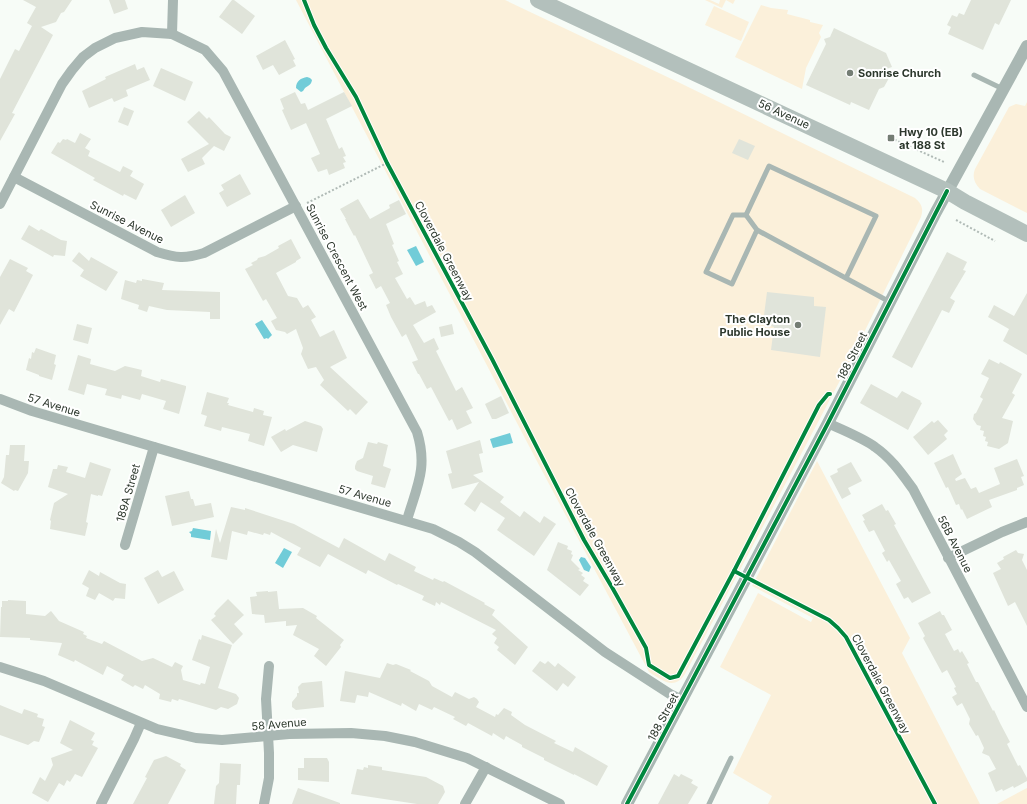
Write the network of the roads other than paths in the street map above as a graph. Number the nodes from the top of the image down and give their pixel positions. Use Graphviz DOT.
graph roads {
  1 [pos="173,0"];
  2 [pos="538,0"];
  3 [pos="172,34"];
  4 [pos="1027,46"];
  5 [pos="974,75"];
  6 [pos="1004,90"];
  7 [pos="14,177"];
  8 [pos="948,191"];
  9 [pos="0,204"];
  10 [pos="301,205"];
  11 [pos="746,215"];
  12 [pos="757,230"];
  13 [pos="1027,234"];
  14 [pos="846,278"];
  15 [pos="890,302"];
  16 [pos="0,399"];
  17 [pos="828,422"];
  18 [pos="154,447"];
  19 [pos="407,520"];
  20 [pos="1027,522"];
  21 [pos="125,545"];
  22 [pos="948,558"];
  23 [pos="269,666"];
  24 [pos="0,667"];
  25 [pos="682,700"];
  26 [pos="1027,707"];
  27 [pos="141,723"];
  28 [pos="269,735"];
  29 [pos="731,758"];
  30 [pos="486,767"];
  31 [pos="101,804"];
  32 [pos="264,804"];
  33 [pos="466,804"];
  34 [pos="560,804"];
  35 [pos="627,804"];
  36 [pos="709,804"];
  1 -- 3 [label="street"];
  2 -- 8 [label="highway, 56 Avenue"];
  3 -- 7 [label="street"];
  3 -- 10 [label="street, Sunrise Crescent West"];
  4 -- 6 [label="street, 188 Street"];
  5 -- 6 [label="lane"];
  6 -- 8 [label="street, 188 Street"];
  7 -- 9 [label="street"];
  7 -- 10 [label="street, Sunrise Avenue"];
  8 -- 13 [label="highway, 56 Avenue"];
  8 -- 15 [label="street, 188 Street"];
  10 -- 19 [label="street, Sunrise Crescent West"];
  11 -- 12 [label="lane"];
  11 -- 12 [label="lane"];
  11 -- 14 [label="lane"];
  12 -- 14 [label="lane"];
  14 -- 15 [label="lane"];
  15 -- 17 [label="street, 188 Street"];
  16 -- 18 [label="street, 57 Avenue"];
  17 -- 22 [label="street, 56B Avenue"];
  17 -- 25 [label="street, 188 Street"];
  18 -- 19 [label="street, 57 Avenue"];
  18 -- 21 [label="street, 189A Street"];
  19 -- 25 [label="street, 57 Avenue"];
  20 -- 22 [label="street"];
  22 -- 26 [label="street, 56B Avenue"];
  23 -- 28 [label="street"];
  24 -- 27 [label="street, 58 Avenue"];
  25 -- 35 [label="street, 188 Street"];
  27 -- 28 [label="street, 58 Avenue"];
  27 -- 31 [label="street"];
  28 -- 30 [label="street, 58 Avenue"];
  28 -- 32 [label="street"];
  29 -- 36 [label="lane"];
  30 -- 33 [label="street"];
  30 -- 34 [label="street, 58 Avenue"];
}
